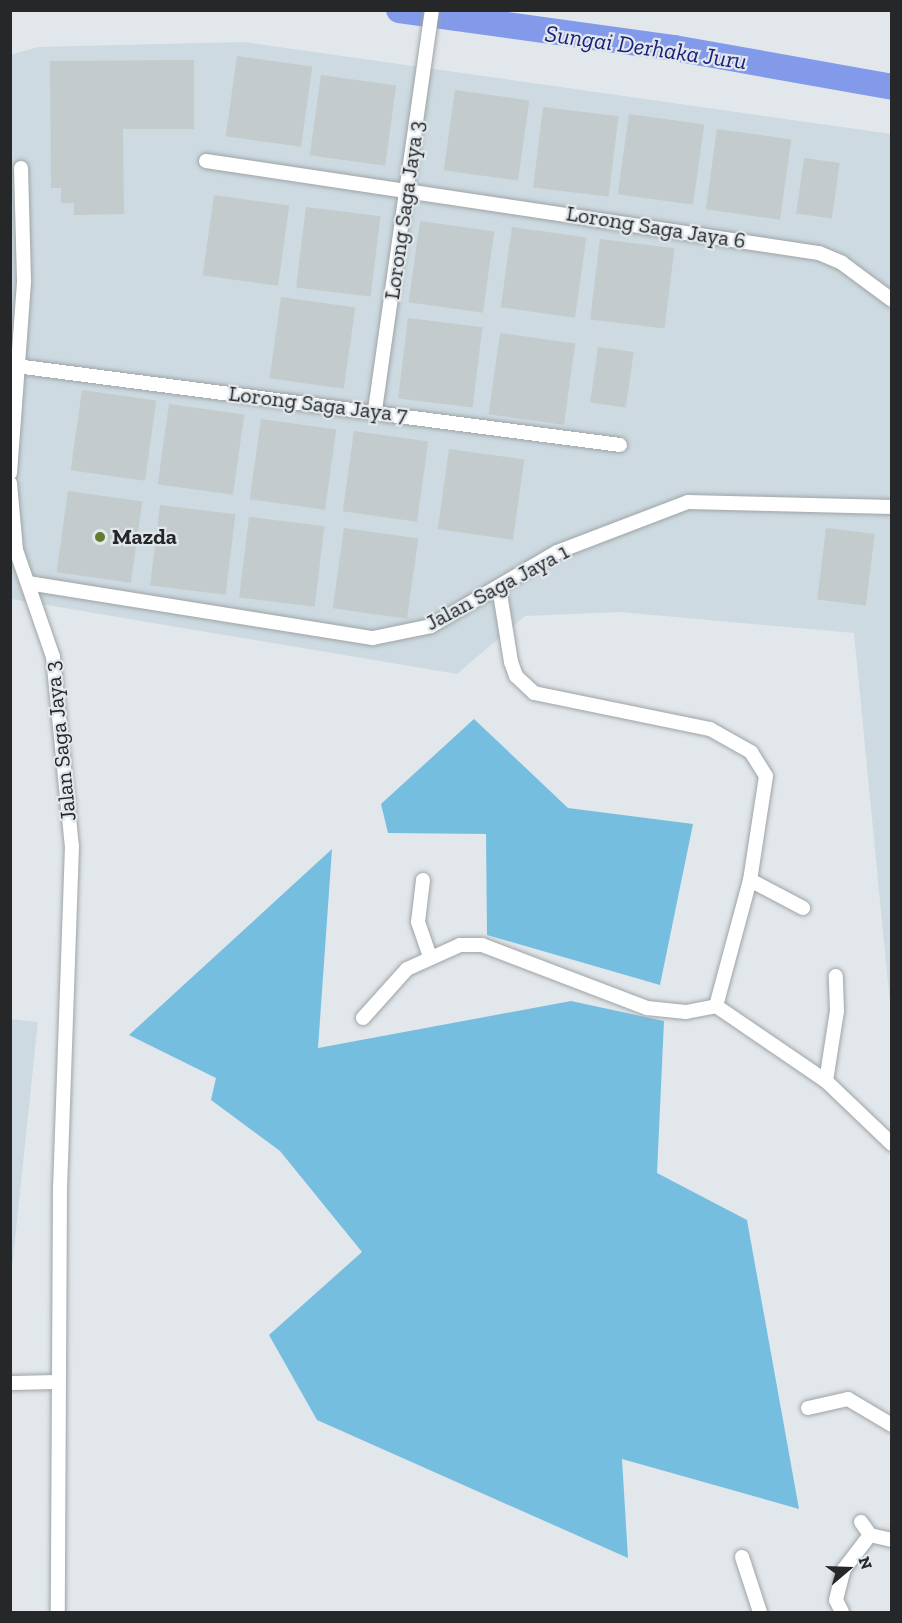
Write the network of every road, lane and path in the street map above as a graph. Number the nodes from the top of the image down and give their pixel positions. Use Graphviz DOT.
graph roads {
  1 [pos="432,10"];
  2 [pos="206,161"];
  3 [pos="21,168"];
  4 [pos="407,189"];
  5 [pos="891,300"];
  6 [pos="16,366"];
  7 [pos="375,410"];
  8 [pos="620,445"];
  9 [pos="10,473"];
  10 [pos="10,483"];
  11 [pos="891,507"];
  12 [pos="28,583"];
  13 [pos="499,586"];
  14 [pos="423,880"];
  15 [pos="750,880"];
  16 [pos="804,908"];
  17 [pos="430,956"];
  18 [pos="836,976"];
  19 [pos="716,1006"];
  20 [pos="363,1018"];
  21 [pos="826,1081"];
  22 [pos="891,1144"];
  23 [pos="59,1382"];
  24 [pos="10,1383"];
  25 [pos="808,1408"];
  26 [pos="891,1425"];
  27 [pos="861,1522"];
  28 [pos="870,1535"];
  29 [pos="891,1540"];
  30 [pos="742,1557"];
  31 [pos="58,1612"];
  32 [pos="760,1612"];
  33 [pos="842,1612"];
  1 -- 4 [label="street, Lorong Saga Jaya 3"];
  2 -- 4 [label="street, Lorong Saga Jaya 6"];
  3 -- 6 [label="street"];
  4 -- 5 [label="street, Lorong Saga Jaya 6"];
  4 -- 7 [label="street, Lorong Saga Jaya 3"];
  6 -- 7 [label="street, Lorong Saga Jaya 7"];
  6 -- 9 [label="street"];
  7 -- 8 [label="street, Lorong Saga Jaya 7"];
  10 -- 12 [label="street, Jalan Saga Jaya 3"];
  11 -- 13 [label="street, Jalan Saga Jaya 1"];
  12 -- 13 [label="street, Jalan Saga Jaya 1"];
  12 -- 23 [label="street, Jalan Saga Jaya 3"];
  13 -- 15 [label="street"];
  14 -- 17 [label="street"];
  15 -- 16 [label="street"];
  15 -- 19 [label="street"];
  17 -- 19 [label="street"];
  17 -- 20 [label="street"];
  18 -- 21 [label="street"];
  19 -- 21 [label="street"];
  21 -- 22 [label="street"];
  23 -- 24 [label="street"];
  23 -- 31 [label="street, Jalan Saga Jaya 3"];
  25 -- 26 [label="street"];
  27 -- 28 [label="street"];
  28 -- 29 [label="street"];
  28 -- 33 [label="street"];
  30 -- 32 [label="street"];
}
